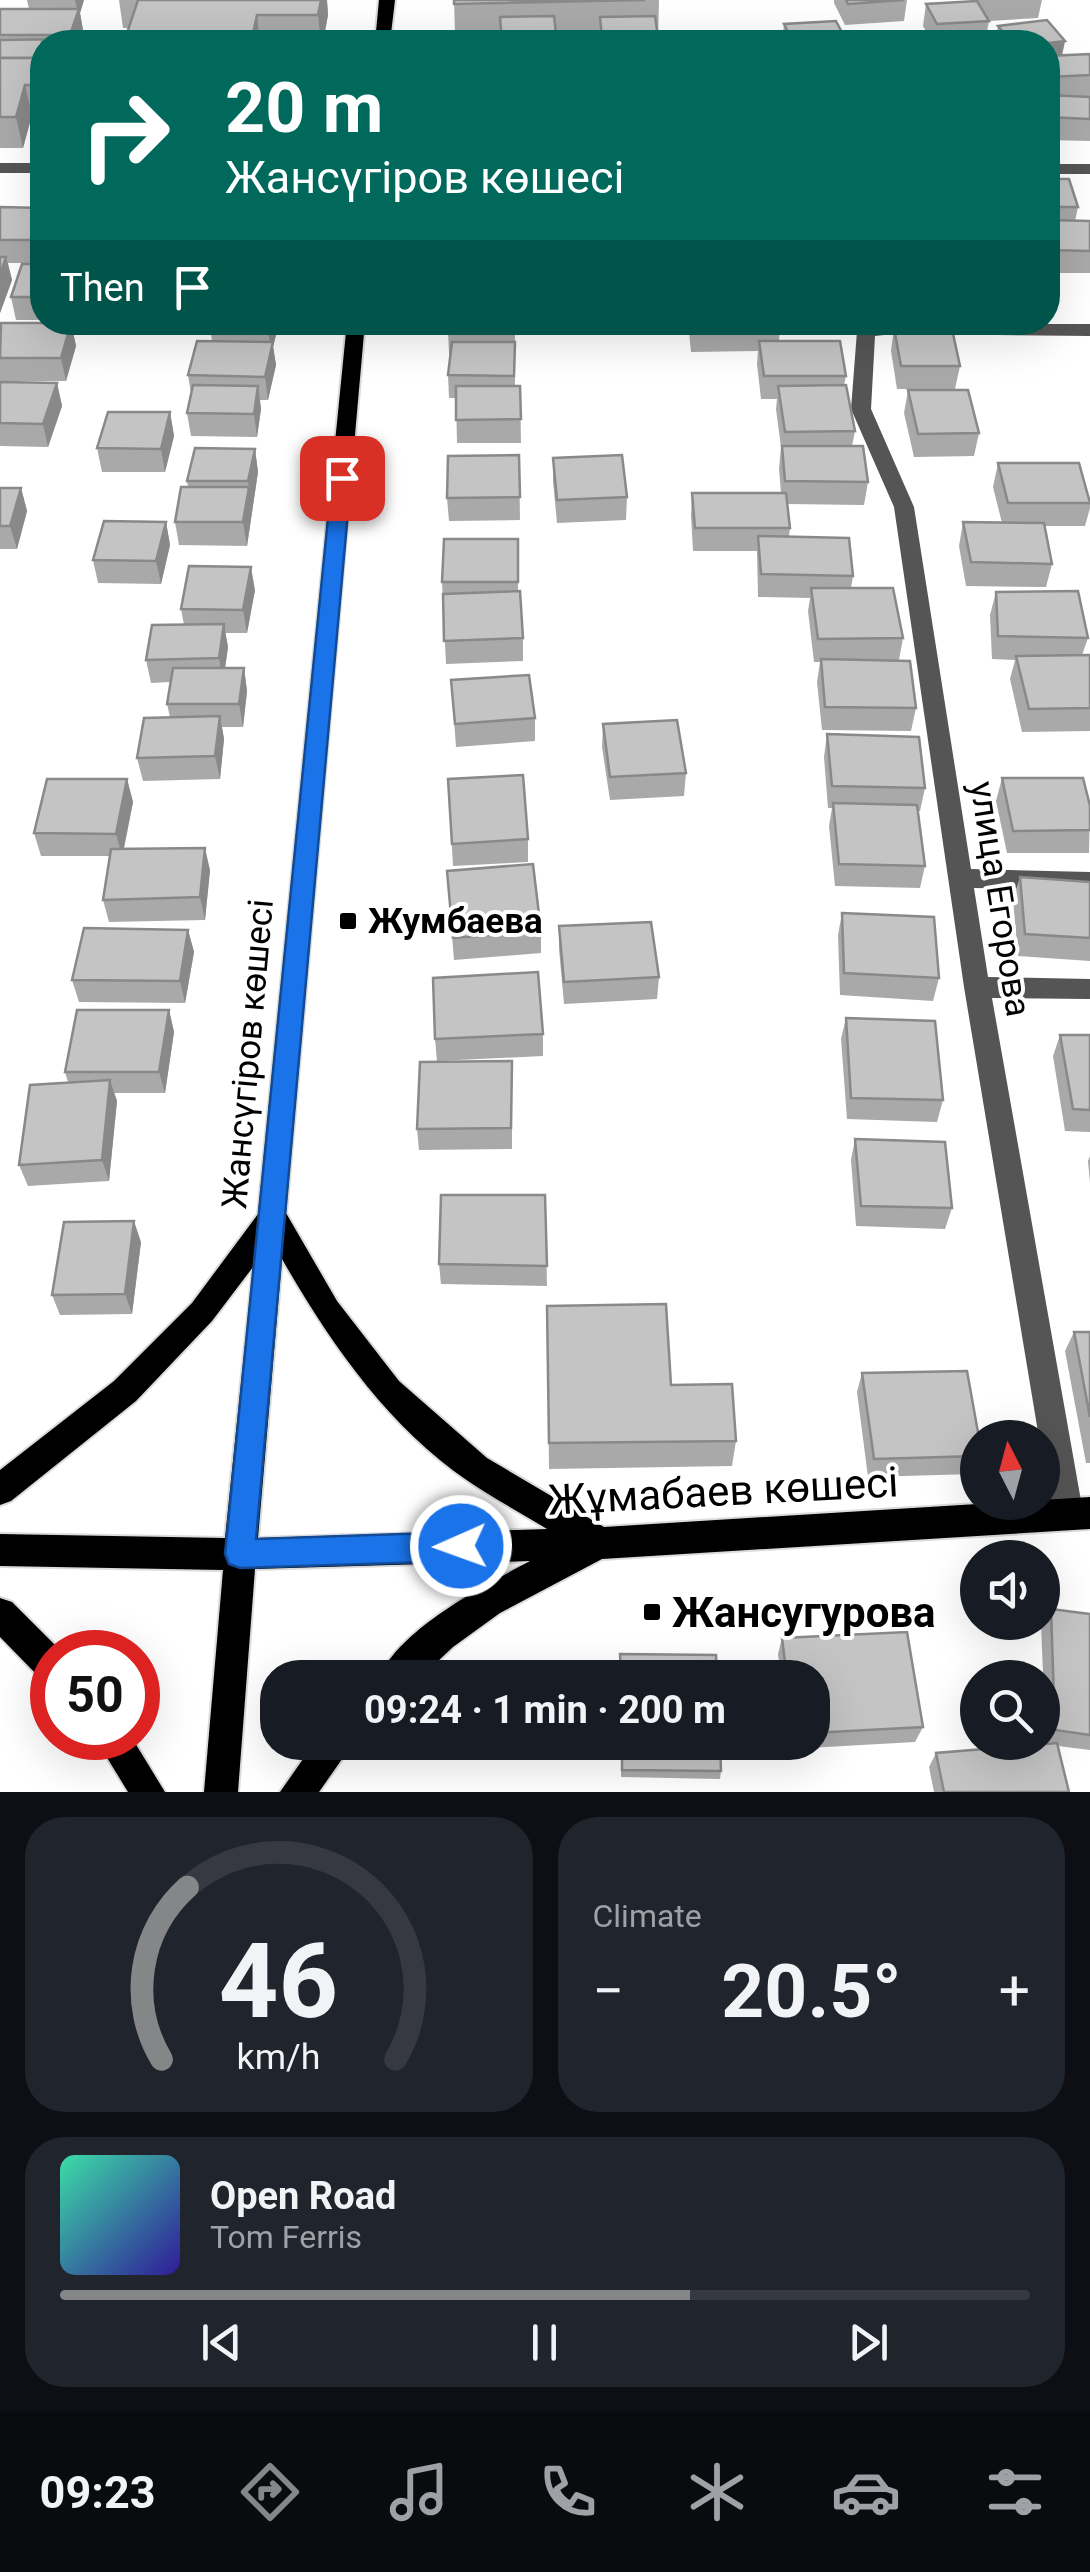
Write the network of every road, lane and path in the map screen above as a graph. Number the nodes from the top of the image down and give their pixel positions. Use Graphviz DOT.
graph roads {
  1 [pos="387,0"];
  2 [pos="383,30"];
  3 [pos="0,168"];
  4 [pos="30,168"];
  5 [pos="1060,169"];
  6 [pos="1090,169"];
  7 [pos="1060,329"];
  8 [pos="1090,330"];
  9 [pos="355,335"];
  10 [pos="866,335"];
  11 [pos="960,878"];
  12 [pos="1090,880"];
  13 [pos="978,987"];
  14 [pos="1090,990"];
  15 [pos="273,1216"];
  16 [pos="0,1490"];
  17 [pos="1079,1512"];
  18 [pos="601,1543"];
  19 [pos="0,1550"];
  20 [pos="240,1554"];
  21 [pos="0,1614"];
  22 [pos="30,1644"];
  23 [pos="412,1660"];
  24 [pos="127,1760"];
  25 [pos="322,1760"];
  26 [pos="148,1792"];
  27 [pos="221,1792"];
  28 [pos="297,1792"];
  1 -- 2 [label="main road"];
  3 -- 4 [label="street"];
  5 -- 6 [label="street"];
  7 -- 8 [label="street"];
  9 -- 15 [label="main road, Жансүгіров көшесі"];
  10 -- 11 [label="street, улица Егорова"];
  11 -- 12 [label="street"];
  11 -- 13 [label="street, улица Егорова"];
  13 -- 14 [label="street"];
  13 -- 17 [label="street, улица Егорова"];
  15 -- 16 [label="main road"];
  15 -- 18 [label="main road"];
  15 -- 20 [label="main road, Жансүгіров көшесі"];
  17 -- 18 [label="main road, Жұмабаев көшесі"];
  18 -- 20 [label="main road, Жұмабаев көшесі"];
  18 -- 23 [label="main road"];
  19 -- 20 [label="main road, Жұмабаев көшесі"];
  20 -- 27 [label="main road, Жансүгіров көшесі"];
  21 -- 22 [label="main road"];
  24 -- 26 [label="main road"];
  25 -- 28 [label="main road"];
}
